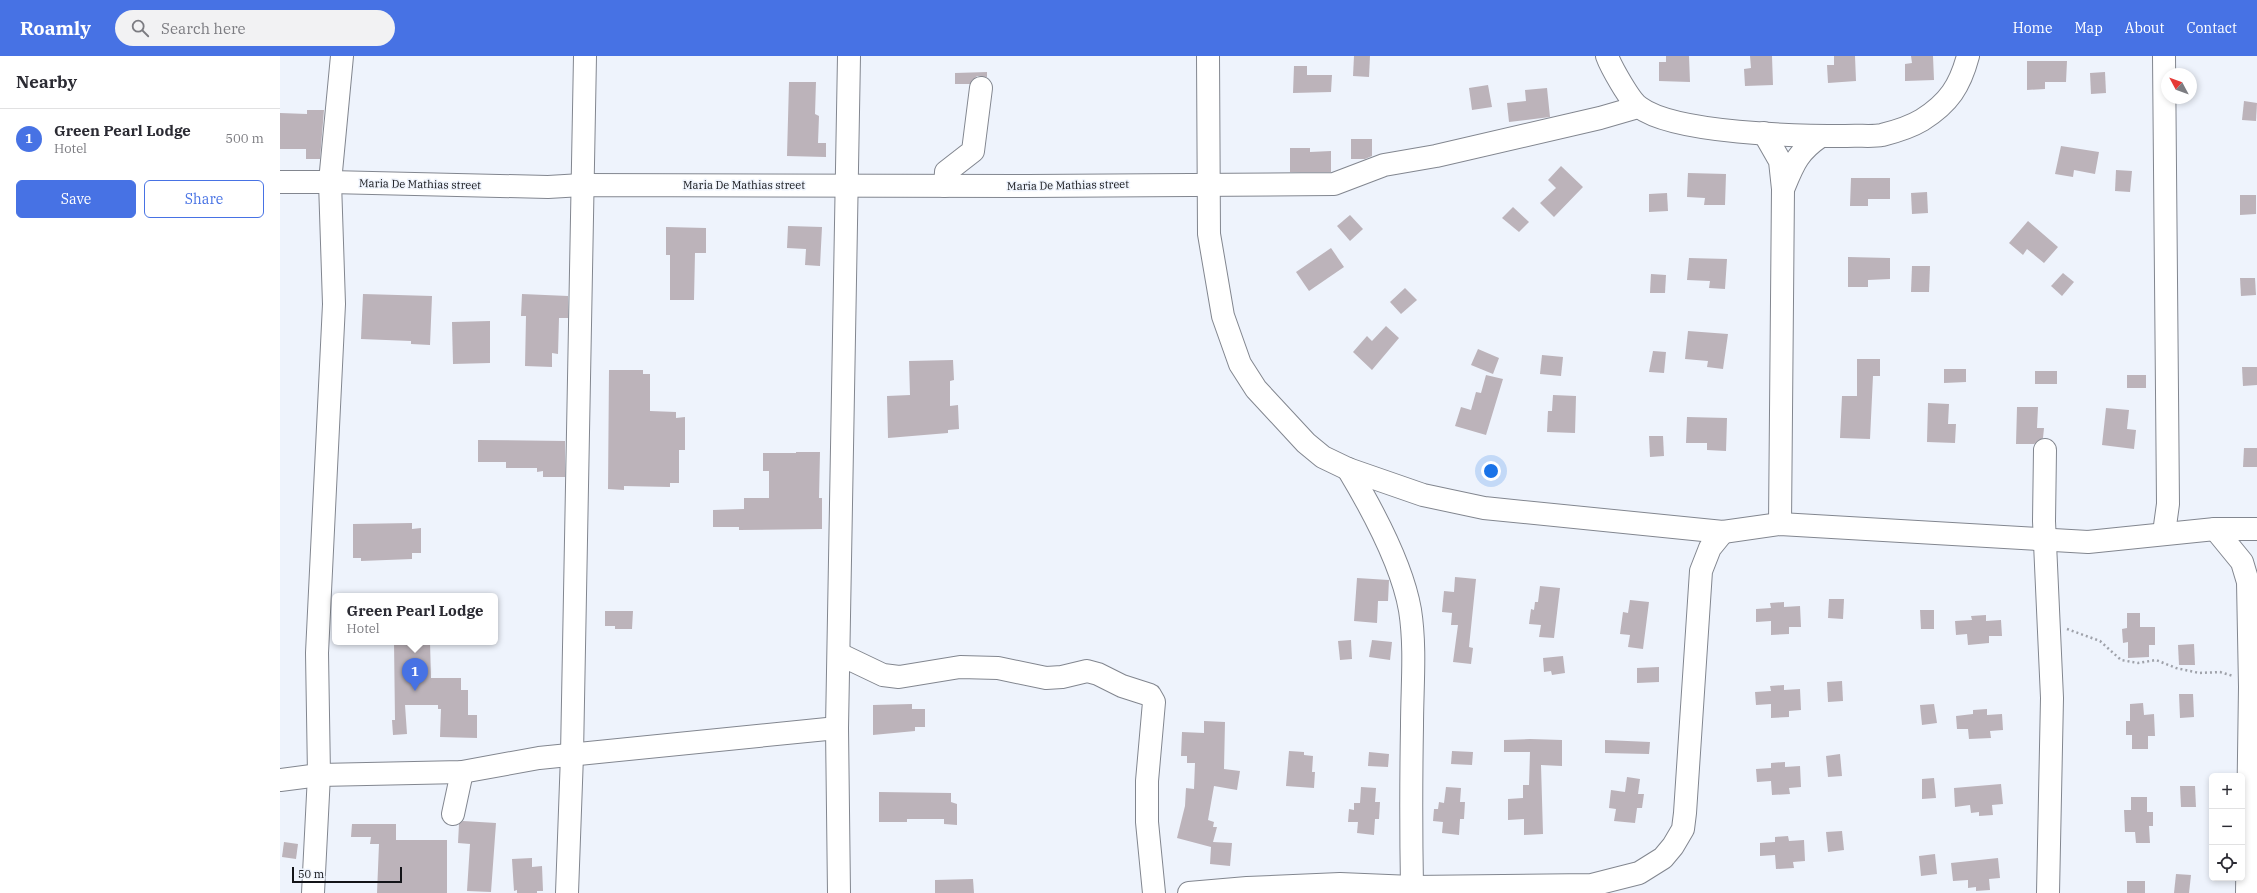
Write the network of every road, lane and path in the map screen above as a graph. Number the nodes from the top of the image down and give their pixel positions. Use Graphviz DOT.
graph roads {
  1 [pos="342,56"];
  2 [pos="585,56"];
  3 [pos="849,56"];
  4 [pos="1208,56"];
  5 [pos="1608,56"];
  6 [pos="1968,56"];
  7 [pos="2164,56"];
  8 [pos="981,88"];
  9 [pos="1638,107"];
  10 [pos="1764,133"];
  11 [pos="1821,136"];
  12 [pos="280,182"];
  13 [pos="330,182"];
  14 [pos="1208,183"];
  15 [pos="582,185"];
  16 [pos="846,185"];
  17 [pos="945,186"];
  18 [pos="1783,189"];
  19 [pos="2045,450"];
  20 [pos="1348,469"];
  21 [pos="1780,524"];
  22 [pos="2215,529"];
  23 [pos="2257,529"];
  24 [pos="1723,532"];
  25 [pos="2164,533"];
  26 [pos="2046,539"];
  27 [pos="2049,622"];
  28 [pos="839,654"];
  29 [pos="2250,678"];
  30 [pos="837,728"];
  31 [pos="572,755"];
  32 [pos="462,772"];
  33 [pos="319,775"];
  34 [pos="280,780"];
  35 [pos="452,814"];
  36 [pos="1412,887"];
  37 [pos="1592,889"];
  38 [pos="313,893"];
  39 [pos="567,893"];
  40 [pos="839,893"];
  41 [pos="1154,893"];
  42 [pos="1190,893"];
  43 [pos="2048,893"];
  44 [pos="2248,893"];
  1 -- 13 [label="street"];
  2 -- 15 [label="street"];
  3 -- 16 [label="street"];
  4 -- 14 [label="street"];
  5 -- 9 [label="street"];
  6 -- 11 [label="street"];
  7 -- 25 [label="street"];
  8 -- 17 [label="street"];
  9 -- 10 [label="street"];
  9 -- 14 [label="street, Maria De Mathias street"];
  10 -- 11 [label="street"];
  10 -- 18 [label="street"];
  11 -- 18 [label="street"];
  12 -- 13 [label="street, Maria De Mathias street"];
  13 -- 15 [label="street, Maria De Mathias street"];
  13 -- 33 [label="street"];
  14 -- 17 [label="street, Maria De Mathias street"];
  14 -- 20 [label="street"];
  15 -- 16 [label="street, Maria De Mathias street"];
  15 -- 31 [label="street"];
  16 -- 17 [label="street, Maria De Mathias street"];
  16 -- 28 [label="street"];
  18 -- 21 [label="street"];
  19 -- 26 [label="street"];
  20 -- 24 [label="street"];
  20 -- 36 [label="street"];
  21 -- 24 [label="street"];
  21 -- 26 [label="street"];
  22 -- 23 [label="street"];
  22 -- 25 [label="street"];
  22 -- 29 [label="street"];
  24 -- 37 [label="street"];
  25 -- 26 [label="street"];
  26 -- 27 [label="street"];
  27 -- 29 [label="path"];
  27 -- 43 [label="street"];
  28 -- 30 [label="street"];
  28 -- 41 [label="street"];
  29 -- 44 [label="street"];
  30 -- 31 [label="street"];
  30 -- 40 [label="street"];
  31 -- 32 [label="street"];
  31 -- 39 [label="street"];
  32 -- 33 [label="street"];
  32 -- 35 [label="street"];
  33 -- 34 [label="street"];
  33 -- 38 [label="street"];
  36 -- 37 [label="street"];
  36 -- 42 [label="street"];
}
